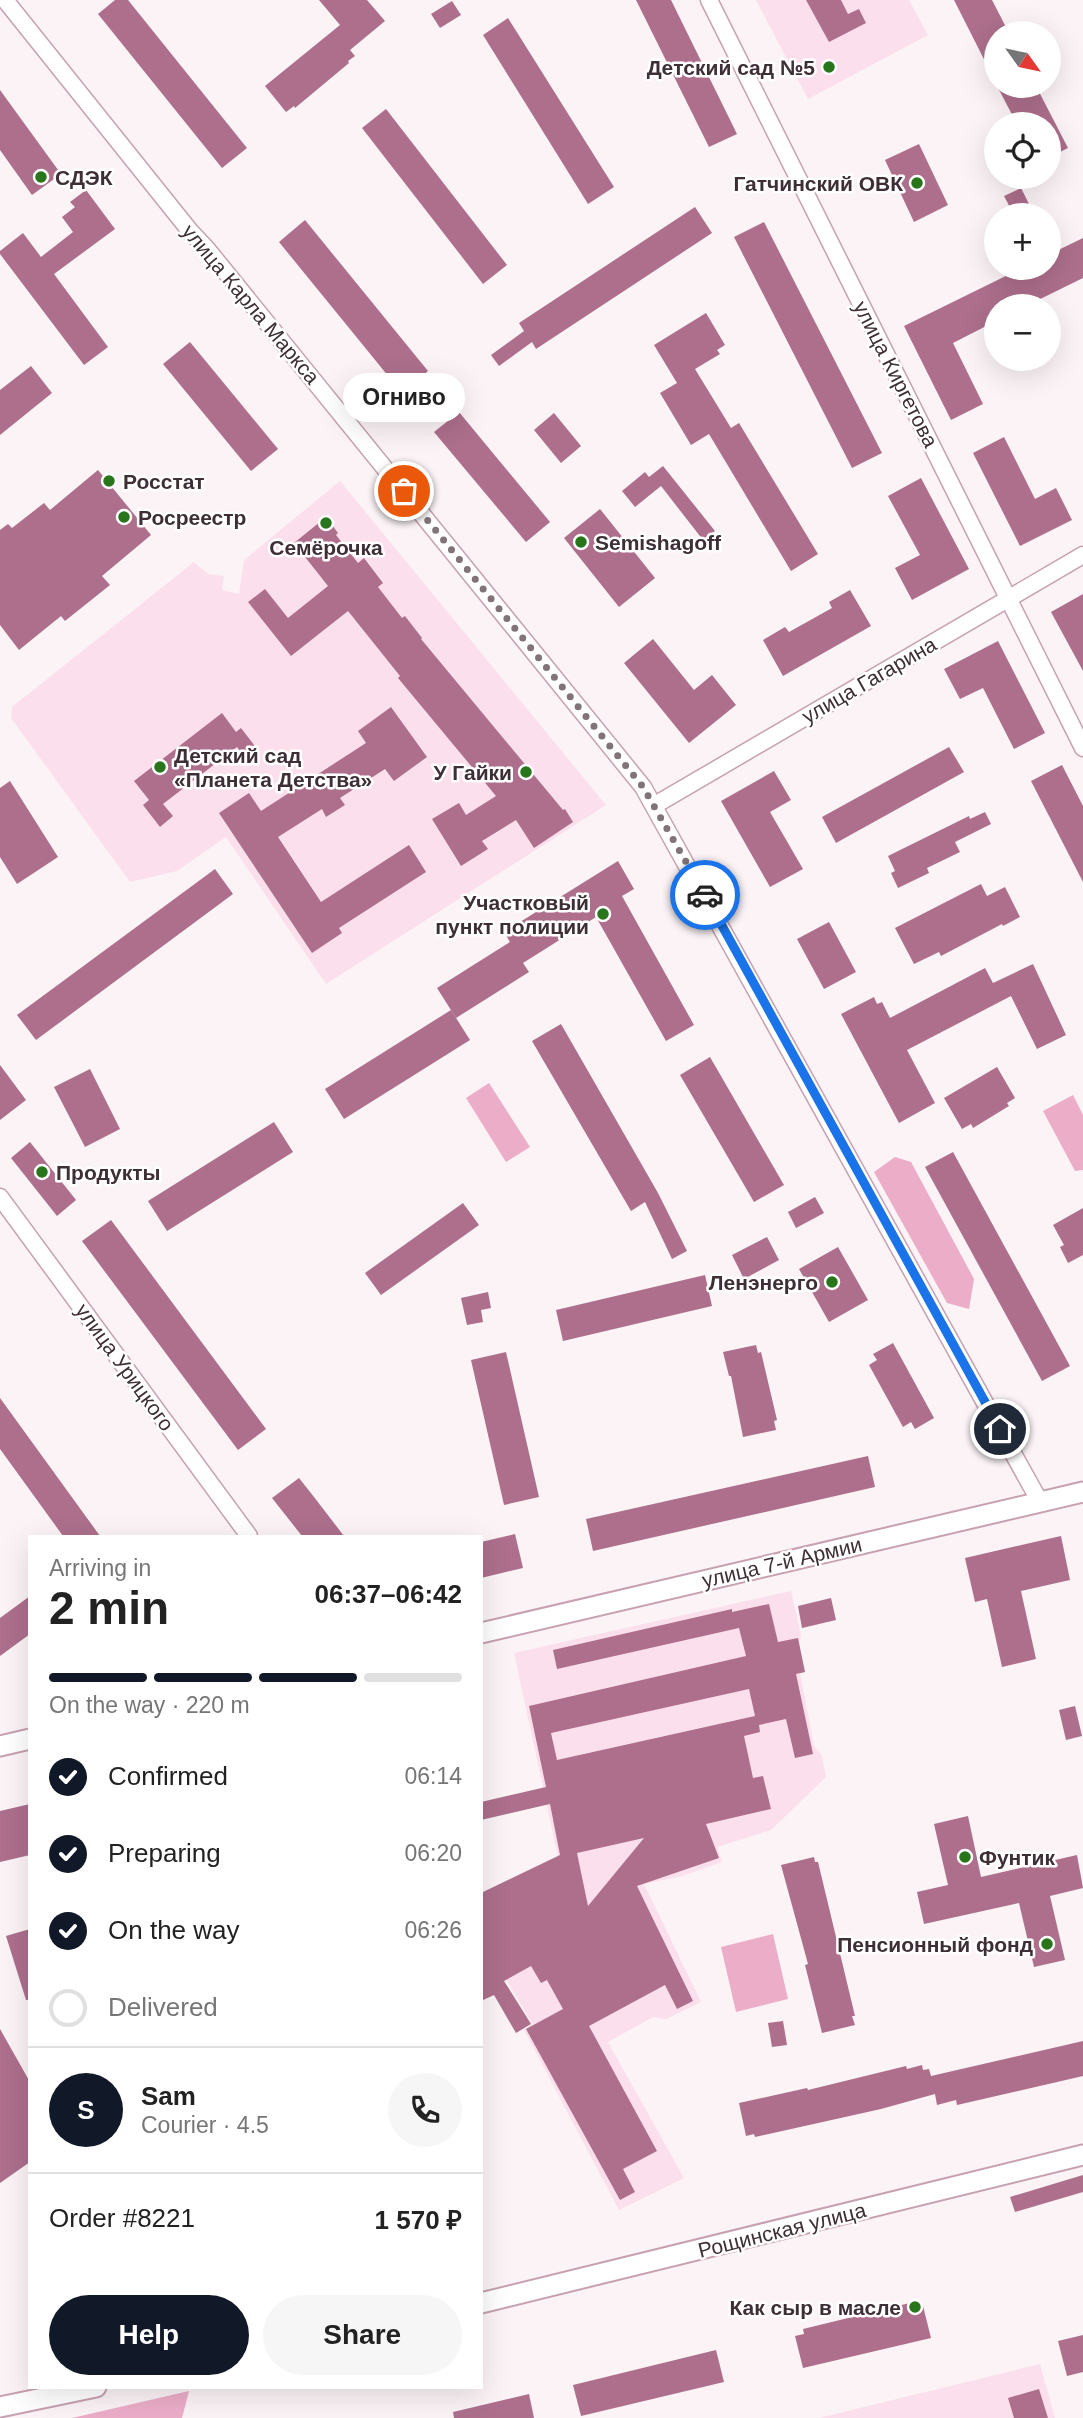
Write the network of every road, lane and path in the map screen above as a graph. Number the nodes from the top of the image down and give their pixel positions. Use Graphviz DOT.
graph roads {
  1 [pos="5,0"];
  2 [pos="709,0"];
  3 [pos="1083,555"];
  4 [pos="1008,599"];
  5 [pos="1083,748"];
  6 [pos="655,806"];
  7 [pos="0,1198"];
  8 [pos="1083,1492"];
  9 [pos="1040,1502"];
  10 [pos="248,1535"];
  11 [pos="483,1633"];
  12 [pos="28,1740"];
  13 [pos="0,1746"];
  14 [pos="1083,2155"];
  15 [pos="483,2303"];
  16 [pos="86,2389"];
  17 [pos="0,2407"];
  1 -- 6 [label="street, улица Карла Маркса"];
  2 -- 4 [label="street, улица Киргетова"];
  3 -- 4 [label="street, улица Гагарина"];
  4 -- 5 [label="street, улица Киргетова"];
  4 -- 6 [label="street, улица Гагарина"];
  6 -- 9 [label="street, улица Карла Маркса"];
  7 -- 10 [label="street, улица Урицкого"];
  8 -- 9 [label="street, улица 7-й Армии"];
  9 -- 11 [label="street, улица 7-й Армии"];
  12 -- 13 [label="street"];
  14 -- 15 [label="street, Рощинская улица"];
  16 -- 17 [label="street"];
}
